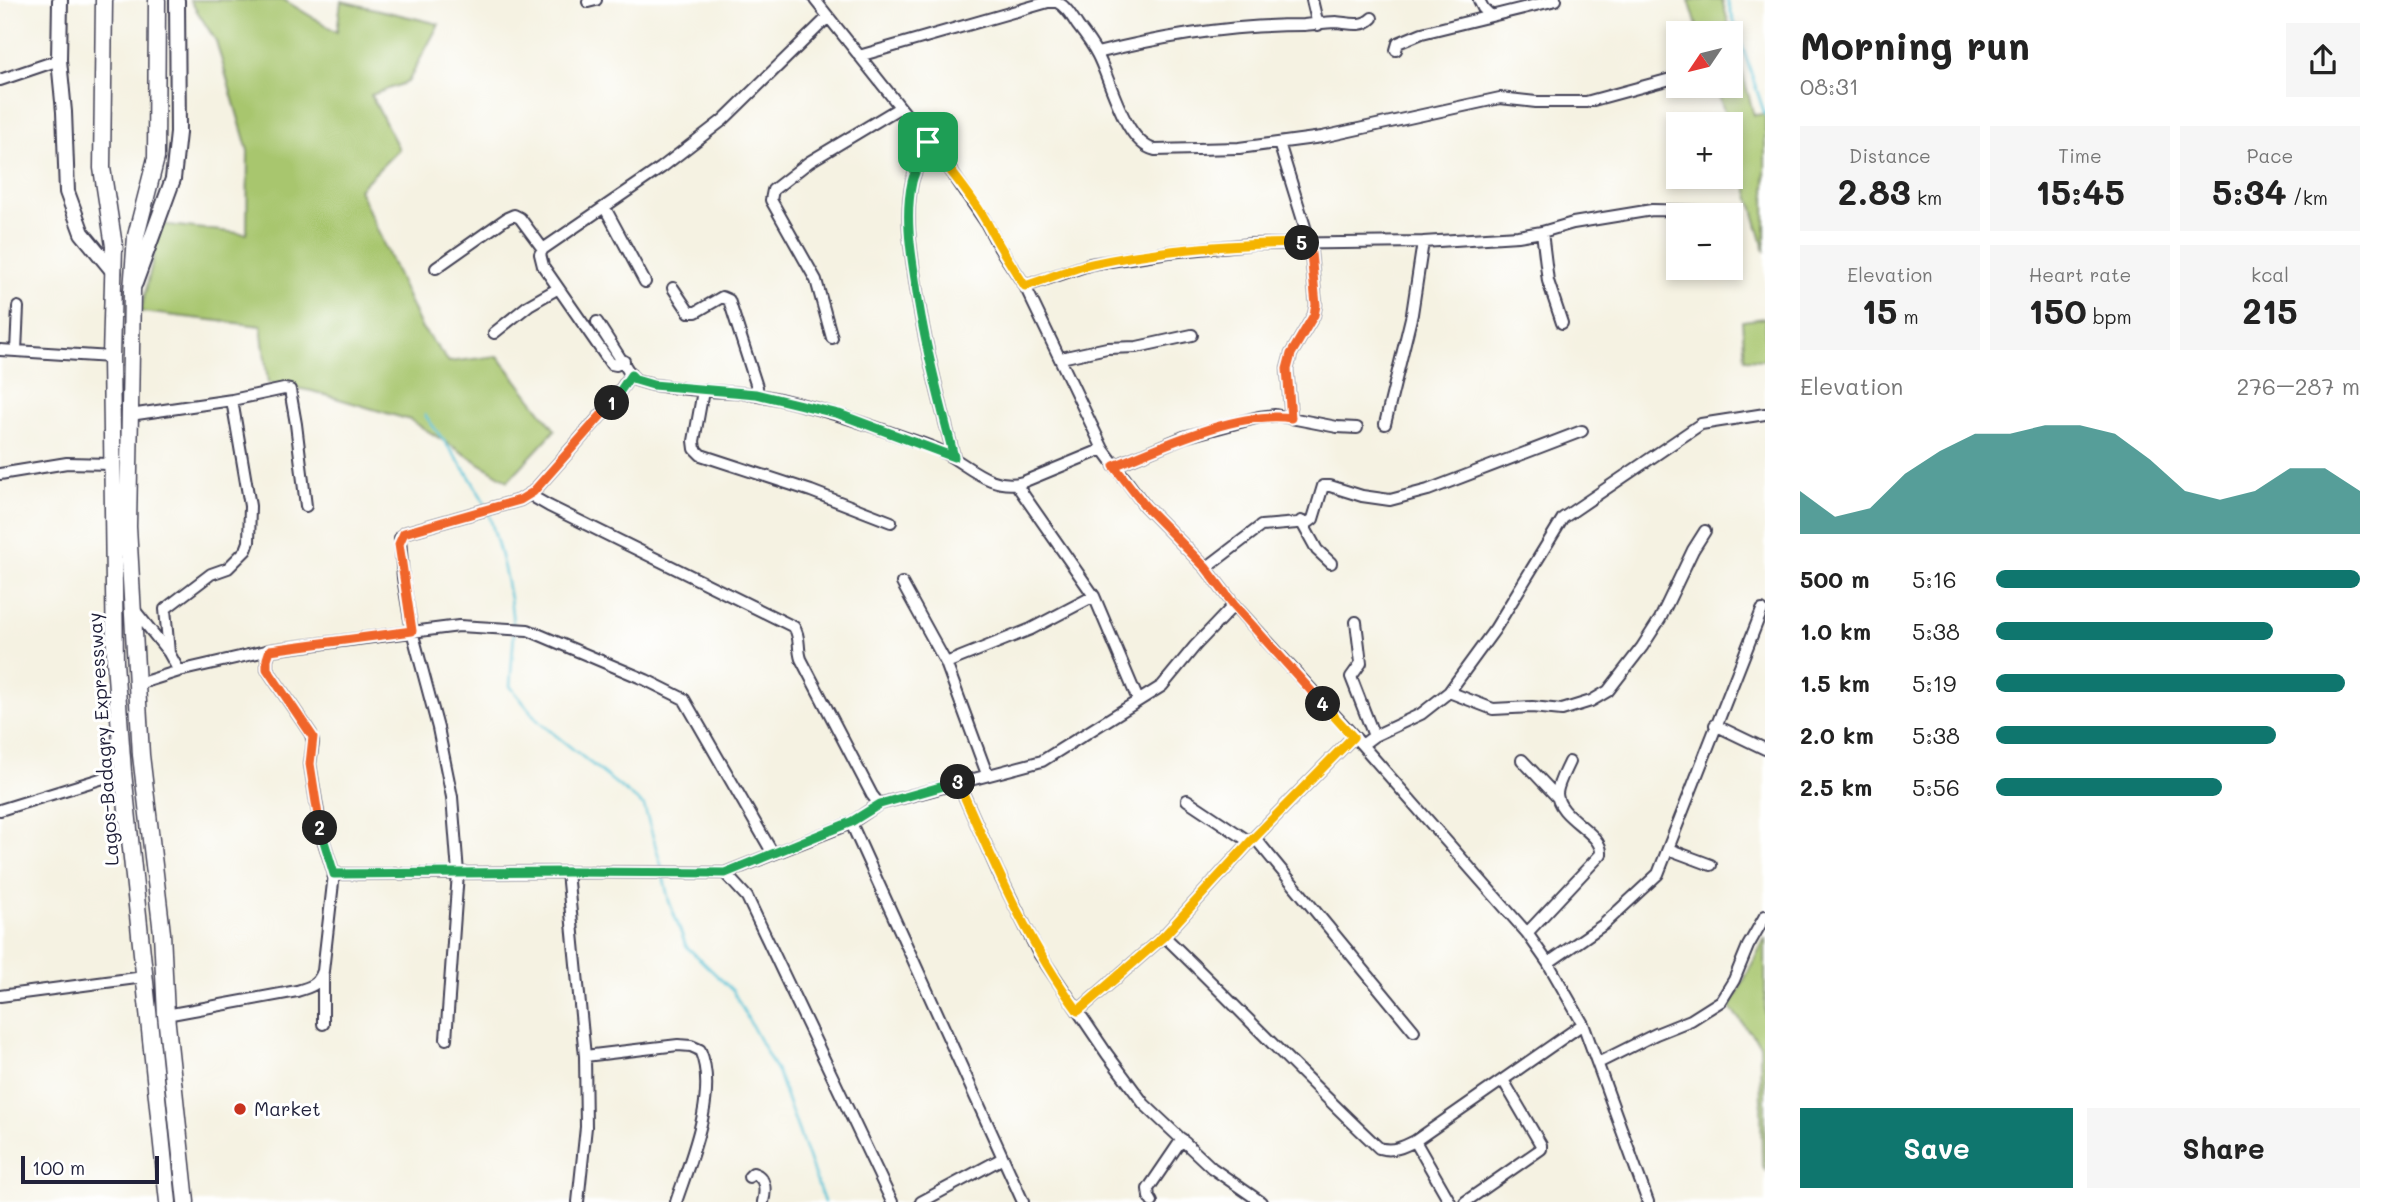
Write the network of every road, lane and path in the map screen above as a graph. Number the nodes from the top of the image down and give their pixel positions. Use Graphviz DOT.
graph roads {
  1 [pos="60,0"];
  2 [pos="104,0"];
  3 [pos="157,0"];
  4 [pos="177,0"];
  5 [pos="815,0"];
  6 [pos="1312,0"];
  7 [pos="1479,0"];
  8 [pos="1556,0"];
  9 [pos="1490,15"];
  10 [pos="828,17"];
  11 [pos="1372,18"];
  12 [pos="1318,24"];
  13 [pos="1396,50"];
  14 [pos="1097,53"];
  15 [pos="859,56"];
  16 [pos="59,60"];
  17 [pos="0,80"];
  18 [pos="1666,80"];
  19 [pos="900,108"];
  20 [pos="928,142"];
  21 [pos="1279,143"];
  22 [pos="605,208"];
  23 [pos="1666,210"];
  24 [pos="1542,232"];
  25 [pos="1423,242"];
  26 [pos="1310,243"];
  27 [pos="543,249"];
  28 [pos="436,268"];
  29 [pos="114,272"];
  30 [pos="645,282"];
  31 [pos="1025,286"];
  32 [pos="673,288"];
  33 [pos="557,289"];
  34 [pos="132,291"];
  35 [pos="18,307"];
  36 [pos="597,322"];
  37 [pos="1562,323"];
  38 [pos="494,333"];
  39 [pos="1192,335"];
  40 [pos="832,338"];
  41 [pos="0,350"];
  42 [pos="16,351"];
  43 [pos="111,357"];
  44 [pos="1061,358"];
  45 [pos="624,361"];
  46 [pos="631,375"];
  47 [pos="703,391"];
  48 [pos="756,394"];
  49 [pos="232,400"];
  50 [pos="1765,414"];
  51 [pos="130,415"];
  52 [pos="1291,418"];
  53 [pos="1385,424"];
  54 [pos="1357,428"];
  55 [pos="1582,431"];
  56 [pos="1103,449"];
  57 [pos="954,457"];
  58 [pos="111,464"];
  59 [pos="1114,466"];
  60 [pos="0,474"];
  61 [pos="1016,484"];
  62 [pos="533,492"];
  63 [pos="306,506"];
  64 [pos="1301,521"];
  65 [pos="891,522"];
  66 [pos="1705,531"];
  67 [pos="1331,563"];
  68 [pos="1206,568"];
  69 [pos="902,583"];
  70 [pos="1094,596"];
  71 [pos="1234,605"];
  72 [pos="132,607"];
  73 [pos="1762,610"];
  74 [pos="1356,622"];
  75 [pos="412,631"];
  76 [pos="270,650"];
  77 [pos="169,653"];
  78 [pos="946,663"];
  79 [pos="179,671"];
  80 [pos="138,684"];
  81 [pos="1449,692"];
  82 [pos="1138,701"];
  83 [pos="1715,725"];
  84 [pos="1374,736"];
  85 [pos="1357,741"];
  86 [pos="1765,749"];
  87 [pos="1522,760"];
  88 [pos="1569,762"];
  89 [pos="124,772"];
  90 [pos="987,774"];
  91 [pos="958,782"];
  92 [pos="1558,797"];
  93 [pos="1187,800"];
  94 [pos="880,804"];
  95 [pos="0,810"];
  96 [pos="851,822"];
  97 [pos="1252,840"];
  98 [pos="1668,849"];
  99 [pos="772,852"];
  100 [pos="1711,864"];
  101 [pos="567,872"];
  102 [pos="458,873"];
  103 [pos="725,873"];
  104 [pos="334,874"];
  105 [pos="1765,916"];
  106 [pos="162,933"];
  107 [pos="1527,933"];
  108 [pos="1164,936"];
  109 [pos="141,940"];
  110 [pos="1548,963"];
  111 [pos="323,971"];
  112 [pos="144,977"];
  113 [pos="0,996"];
  114 [pos="1078,1011"];
  115 [pos="166,1015"];
  116 [pos="323,1024"];
  117 [pos="1583,1024"];
  118 [pos="1414,1031"];
  119 [pos="446,1039"];
  120 [pos="585,1056"];
  121 [pos="1598,1063"];
  122 [pos="1503,1080"];
  123 [pos="1182,1139"];
  124 [pos="1415,1141"];
  125 [pos="1003,1158"];
  126 [pos="749,1177"];
  127 [pos="168,1202"];
  128 [pos="186,1202"];
  129 [pos="578,1202"];
  130 [pos="676,1202"];
  131 [pos="763,1202"];
  132 [pos="892,1202"];
  133 [pos="921,1202"];
  134 [pos="1023,1202"];
  135 [pos="1152,1202"];
  136 [pos="1261,1202"];
  137 [pos="1450,1202"];
  138 [pos="1465,1202"];
  139 [pos="1648,1202"];
  1 -- 16 [label="main road"];
  2 -- 29 [label="highway, Lagos-Badagry Expressway"];
  3 -- 34 [label="highway, Lagos-Badagry Expressway"];
  4 -- 34 [label="main road, Lagos-Badagry Expressway"];
  5 -- 10 [label="street"];
  6 -- 12 [label="street"];
  7 -- 9 [label="street"];
  8 -- 9 [label="street"];
  9 -- 13 [label="street"];
  10 -- 15 [label="street"];
  10 -- 22 [label="street"];
  11 -- 12 [label="street"];
  12 -- 14 [label="street"];
  14 -- 15 [label="street"];
  14 -- 21 [label="street"];
  15 -- 19 [label="street"];
  16 -- 17 [label="street"];
  16 -- 29 [label="main road"];
  18 -- 21 [label="street"];
  19 -- 20 [label="street"];
  19 -- 40 [label="street"];
  20 -- 31 [label="street"];
  20 -- 57 [label="street"];
  21 -- 26 [label="street"];
  22 -- 27 [label="street"];
  22 -- 30 [label="street"];
  23 -- 24 [label="street"];
  24 -- 25 [label="street"];
  24 -- 37 [label="street"];
  25 -- 26 [label="street"];
  25 -- 53 [label="street"];
  26 -- 31 [label="street"];
  26 -- 52 [label="street"];
  27 -- 28 [label="street"];
  27 -- 33 [label="street"];
  29 -- 43 [label="highway, Lagos-Badagry Expressway"];
  31 -- 44 [label="street"];
  32 -- 48 [label="street"];
  33 -- 38 [label="street"];
  33 -- 45 [label="street"];
  34 -- 51 [label="highway, Lagos-Badagry Expressway"];
  35 -- 42 [label="street"];
  36 -- 45 [label="street"];
  39 -- 44 [label="street"];
  41 -- 42 [label="street"];
  42 -- 43 [label="street"];
  43 -- 58 [label="highway, Lagos-Badagry Expressway"];
  44 -- 56 [label="street"];
  45 -- 46 [label="street"];
  46 -- 47 [label="street"];
  46 -- 62 [label="street"];
  47 -- 48 [label="street"];
  47 -- 65 [label="street"];
  48 -- 57 [label="street"];
  49 -- 51 [label="street"];
  49 -- 63 [label="street"];
  49 -- 77 [label="street"];
  50 -- 81 [label="street"];
  51 -- 72 [label="highway, Lagos-Badagry Expressway"];
  52 -- 54 [label="street"];
  52 -- 59 [label="street"];
  55 -- 64 [label="street"];
  56 -- 59 [label="street"];
  56 -- 61 [label="street"];
  57 -- 61 [label="street"];
  58 -- 60 [label="street"];
  58 -- 89 [label="highway, Lagos-Badagry Expressway"];
  59 -- 68 [label="street"];
  61 -- 70 [label="street"];
  62 -- 75 [label="street"];
  62 -- 94 [label="street"];
  64 -- 67 [label="street"];
  64 -- 68 [label="street"];
  66 -- 81 [label="street"];
  68 -- 71 [label="street"];
  69 -- 78 [label="street"];
  70 -- 78 [label="street"];
  70 -- 82 [label="street"];
  71 -- 82 [label="street"];
  71 -- 85 [label="street"];
  72 -- 77 [label="street"];
  72 -- 80 [label="highway, Lagos-Badagry Expressway"];
  73 -- 83 [label="street"];
  74 -- 84 [label="street"];
  75 -- 76 [label="street"];
  75 -- 99 [label="street"];
  75 -- 102 [label="street"];
  76 -- 79 [label="street"];
  76 -- 104 [label="street"];
  77 -- 79 [label="street"];
  78 -- 90 [label="street"];
  79 -- 80 [label="street"];
  80 -- 106 [label="highway, Lagos-Badagry Expressway"];
  81 -- 84 [label="street"];
  82 -- 90 [label="street"];
  83 -- 86 [label="street"];
  83 -- 98 [label="street"];
  84 -- 85 [label="street"];
  85 -- 97 [label="street"];
  85 -- 107 [label="street"];
  87 -- 92 [label="street"];
  88 -- 92 [label="street"];
  89 -- 95 [label="street"];
  89 -- 109 [label="highway, Lagos-Badagry Expressway"];
  90 -- 91 [label="street"];
  91 -- 94 [label="street"];
  91 -- 114 [label="street"];
  92 -- 107 [label="street"];
  93 -- 97 [label="street"];
  94 -- 96 [label="street"];
  96 -- 99 [label="street"];
  96 -- 125 [label="street"];
  97 -- 108 [label="street"];
  97 -- 118 [label="street"];
  98 -- 100 [label="street"];
  98 -- 110 [label="street"];
  99 -- 103 [label="street"];
  101 -- 102 [label="street"];
  101 -- 103 [label="street"];
  101 -- 120 [label="street"];
  102 -- 104 [label="street"];
  102 -- 119 [label="street"];
  103 -- 132 [label="street"];
  104 -- 111 [label="street"];
  105 -- 121 [label="street"];
  106 -- 109 [label="highway"];
  106 -- 115 [label="highway, Lagos-Badagry Expressway"];
  107 -- 110 [label="street"];
  108 -- 114 [label="street"];
  108 -- 124 [label="street"];
  109 -- 112 [label="highway, Lagos-Badagry Expressway"];
  110 -- 117 [label="street"];
  111 -- 115 [label="street"];
  111 -- 116 [label="street"];
  112 -- 113 [label="street"];
  112 -- 127 [label="highway, Lagos-Badagry Expressway"];
  114 -- 123 [label="street"];
  115 -- 128 [label="highway, Lagos-Badagry Expressway"];
  117 -- 121 [label="street"];
  117 -- 122 [label="street"];
  120 -- 129 [label="street"];
  120 -- 130 [label="street"];
  121 -- 139 [label="street"];
  122 -- 124 [label="street"];
  122 -- 138 [label="street"];
  123 -- 135 [label="street"];
  123 -- 136 [label="street"];
  124 -- 137 [label="street"];
  125 -- 133 [label="street"];
  125 -- 134 [label="street"];
  126 -- 131 [label="street"];
}
